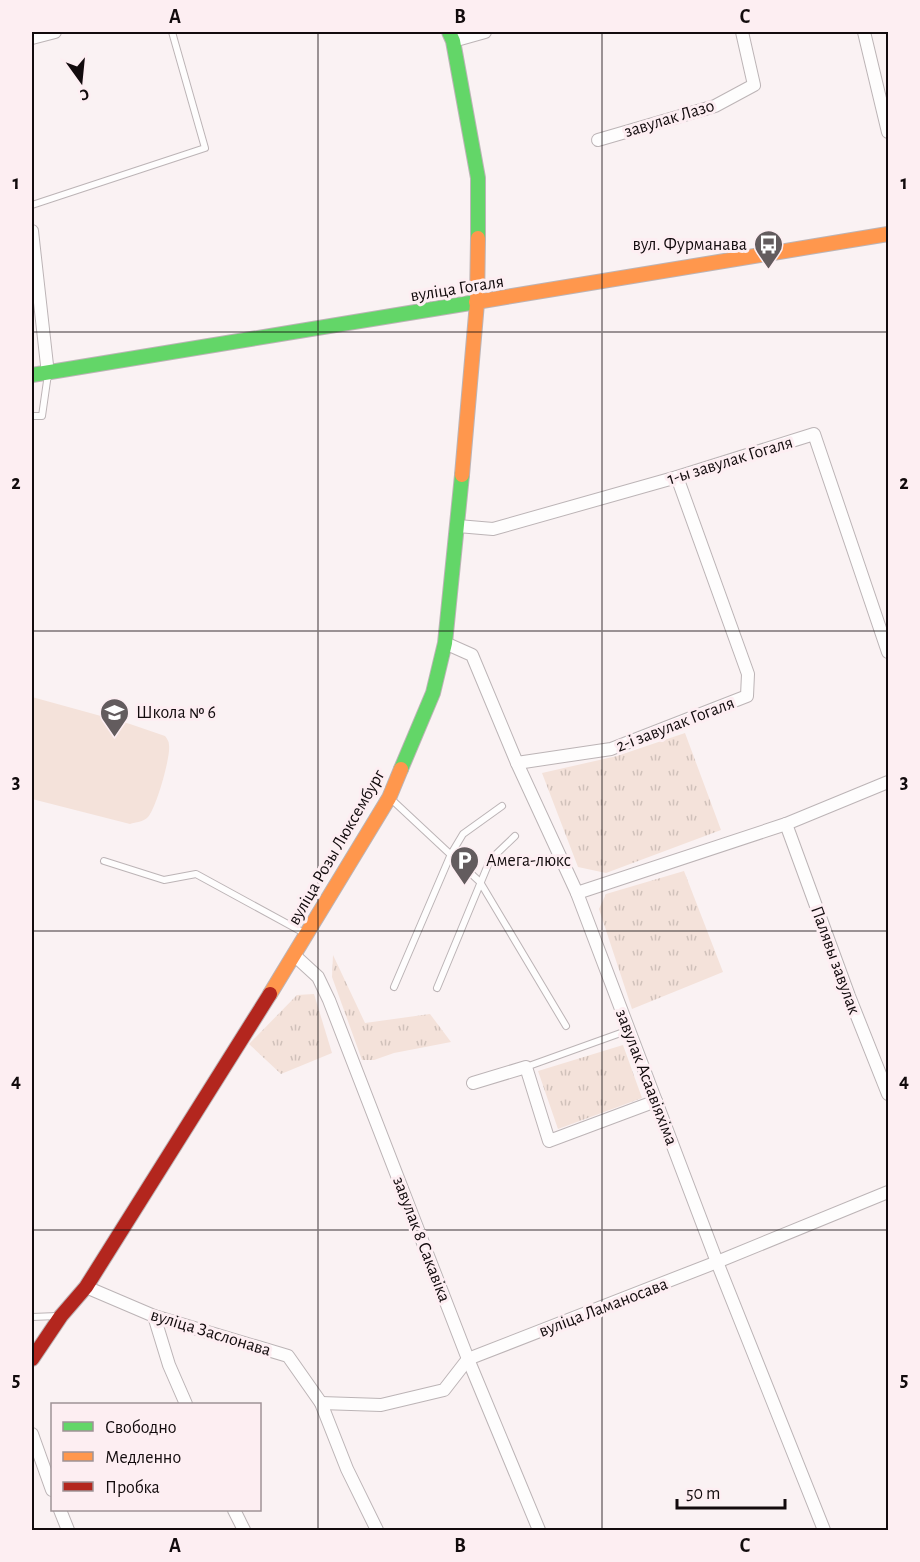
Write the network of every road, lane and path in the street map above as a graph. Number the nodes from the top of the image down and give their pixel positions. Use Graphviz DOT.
graph roads {
  1 [pos="55,32"];
  2 [pos="172,32"];
  3 [pos="485,32"];
  4 [pos="742,32"];
  5 [pos="864,32"];
  6 [pos="451,36"];
  7 [pos="32,38"];
  8 [pos="884,95"];
  9 [pos="888,132"];
  10 [pos="598,140"];
  11 [pos="32,205"];
  12 [pos="32,231"];
  13 [pos="888,234"];
  14 [pos="477,303"];
  15 [pos="48,374"];
  16 [pos="32,375"];
  17 [pos="32,416"];
  18 [pos="677,477"];
  19 [pos="458,526"];
  20 [pos="445,643"];
  21 [pos="888,652"];
  22 [pos="517,763"];
  23 [pos="888,782"];
  24 [pos="389,798"];
  25 [pos="502,806"];
  26 [pos="786,824"];
  27 [pos="515,836"];
  28 [pos="451,854"];
  29 [pos="104,861"];
  30 [pos="480,882"];
  31 [pos="577,893"];
  32 [pos="306,935"];
  33 [pos="294,955"];
  34 [pos="394,987"];
  35 [pos="436,988"];
  36 [pos="566,1026"];
  37 [pos="629,1030"];
  38 [pos="526,1067"];
  39 [pos="473,1083"];
  40 [pos="888,1094"];
  41 [pos="656,1101"];
  42 [pos="888,1192"];
  43 [pos="717,1262"];
  44 [pos="86,1287"];
  45 [pos="61,1316"];
  46 [pos="154,1316"];
  47 [pos="32,1317"];
  48 [pos="32,1359"];
  49 [pos="468,1359"];
  50 [pos="186,1403"];
  51 [pos="321,1403"];
  52 [pos="32,1434"];
  53 [pos="51,1487"];
  54 [pos="61,1511"];
  55 [pos="235,1511"];
  56 [pos="68,1530"];
  57 [pos="244,1530"];
  58 [pos="377,1530"];
  59 [pos="539,1530"];
  60 [pos="824,1530"];
  1 -- 7 [label="street"];
  2 -- 11 [label="lane"];
  3 -- 6 [label="street"];
  4 -- 10 [label="street, завулак Лазо"];
  5 -- 8 [label="street"];
  6 -- 14 [label="street, вуліца Розы Люксембург"];
  8 -- 9 [label="street"];
  12 -- 15 [label="street"];
  13 -- 14 [label="street, вуліца Гогаля"];
  14 -- 15 [label="street, вуліца Гогаля"];
  14 -- 19 [label="street, вуліца Розы Люксембург"];
  15 -- 16 [label="street, вуліца Гогаля"];
  15 -- 17 [label="lane"];
  18 -- 19 [label="street, 1-ы завулак Гогаля"];
  18 -- 21 [label="street, 1-ы завулак Гогаля"];
  18 -- 22 [label="street, 2-і завулак Гогаля"];
  19 -- 20 [label="street, вуліца Розы Люксембург"];
  20 -- 22 [label="street, завулак Асаавіяхіма"];
  20 -- 24 [label="street, вуліца Розы Люксембург"];
  22 -- 31 [label="street, завулак Асаавіяхіма"];
  23 -- 26 [label="street"];
  24 -- 28 [label="lane"];
  24 -- 32 [label="street, вуліца Розы Люксембург"];
  25 -- 28 [label="lane"];
  26 -- 31 [label="street"];
  26 -- 40 [label="street, Палявы завулак"];
  27 -- 30 [label="lane"];
  28 -- 30 [label="lane"];
  28 -- 34 [label="lane"];
  29 -- 32 [label="lane"];
  30 -- 35 [label="lane"];
  30 -- 36 [label="lane"];
  31 -- 37 [label="street, завулак Асаавіяхіма"];
  32 -- 33 [label="street, вуліца Розы Люксембург"];
  33 -- 44 [label="street, вуліца Розы Люксембург"];
  33 -- 49 [label="street, завулак 8 Сакавіка"];
  37 -- 38 [label="lane"];
  37 -- 41 [label="street, завулак Асаавіяхіма"];
  38 -- 39 [label="street"];
  38 -- 41 [label="street"];
  41 -- 43 [label="street, завулак Асаавіяхіма"];
  42 -- 43 [label="street, вуліца Ламаносава"];
  43 -- 49 [label="street, вуліца Ламаносава"];
  43 -- 60 [label="street, завулак Асаавіяхіма"];
  44 -- 45 [label="street, вуліца Розы Люксембург"];
  44 -- 46 [label="street, вуліца Заслонава"];
  45 -- 47 [label="lane"];
  45 -- 48 [label="street, вуліца Розы Люксембург"];
  46 -- 50 [label="street"];
  46 -- 51 [label="street, вуліца Заслонава"];
  49 -- 51 [label="street"];
  49 -- 59 [label="street, завулак 8 Сакавіка"];
  51 -- 58 [label="street, вуліца Заслонава"];
  52 -- 53 [label="street"];
  54 -- 56 [label="street"];
  55 -- 57 [label="street"];
}
